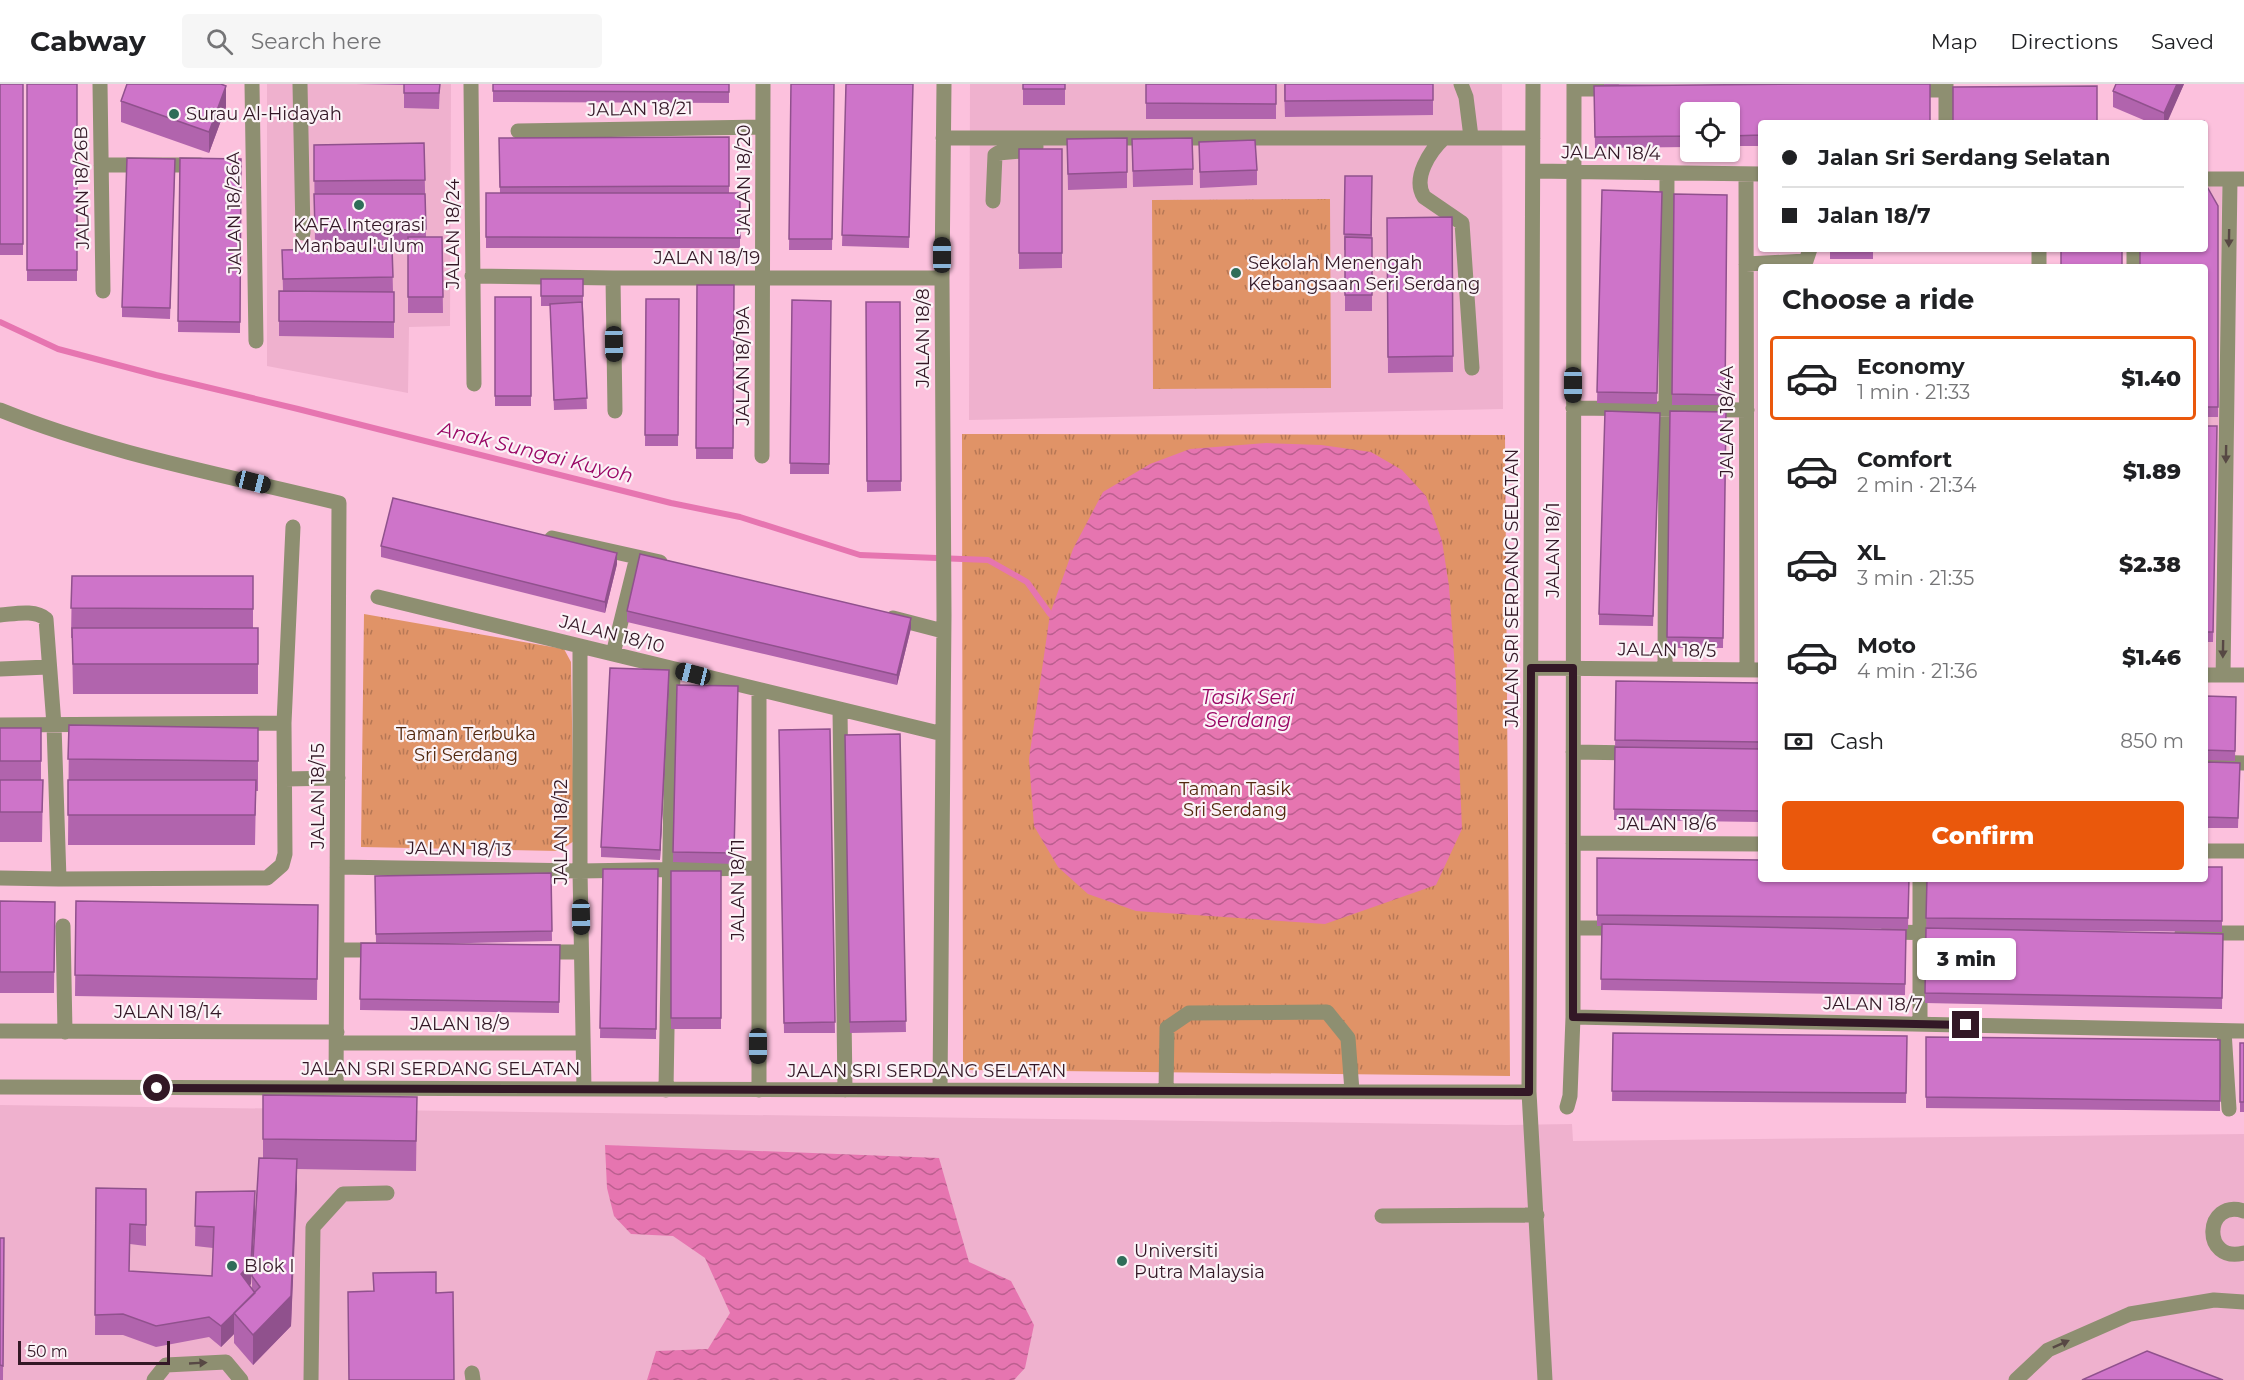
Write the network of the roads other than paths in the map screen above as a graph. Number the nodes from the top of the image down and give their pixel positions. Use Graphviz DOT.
graph roads {
  1 [pos="100,84"];
  2 [pos="252,84"];
  3 [pos="300,84"];
  4 [pos="471,84"];
  5 [pos="763,84"];
  6 [pos="944,84"];
  7 [pos="1461,84"];
  8 [pos="1533,84"];
  9 [pos="1574,86"];
  10 [pos="1946,87"];
  11 [pos="1622,89"];
  12 [pos="1898,90"];
  13 [pos="1946,120"];
  14 [pos="763,127"];
  15 [pos="518,130"];
  16 [pos="1471,137"];
  17 [pos="943,138"];
  18 [pos="1034,138"];
  19 [pos="1444,138"];
  20 [pos="1533,138"];
  21 [pos="101,165"];
  22 [pos="217,165"];
  23 [pos="1533,171"];
  24 [pos="1573,172"];
  25 [pos="1666,173"];
  26 [pos="1754,174"];
  27 [pos="2208,179"];
  28 [pos="2237,179"];
  29 [pos="993,201"];
  30 [pos="303,233"];
  31 [pos="1809,252"];
  32 [pos="1746,264"];
  33 [pos="472,276"];
  34 [pos="764,277"];
  35 [pos="614,278"];
  36 [pos="942,278"];
  37 [pos="103,291"];
  38 [pos="256,341"];
  39 [pos="1472,368"];
  40 [pos="474,384"];
  41 [pos="1573,408"];
  42 [pos="1666,409"];
  43 [pos="0,410"];
  44 [pos="1747,410"];
  45 [pos="615,411"];
  46 [pos="762,456"];
  47 [pos="293,527"];
  48 [pos="534,534"];
  49 [pos="637,557"];
  50 [pos="669,564"];
  51 [pos="378,597"];
  52 [pos="877,614"];
  53 [pos="0,615"];
  54 [pos="943,631"];
  55 [pos="580,646"];
  56 [pos="612,654"];
  57 [pos="48,667"];
  58 [pos="1531,668"];
  59 [pos="1573,668"];
  60 [pos="0,669"];
  61 [pos="673,669"];
  62 [pos="1665,669"];
  63 [pos="1754,670"];
  64 [pos="2208,675"];
  65 [pos="2223,675"];
  66 [pos="2244,675"];
  67 [pos="759,690"];
  68 [pos="840,710"];
  69 [pos="284,723"];
  70 [pos="0,725"];
  71 [pos="54,725"];
  72 [pos="943,734"];
  73 [pos="1573,752"];
  74 [pos="1655,753"];
  75 [pos="2208,762"];
  76 [pos="2244,763"];
  77 [pos="338,778"];
  78 [pos="285,779"];
  79 [pos="1573,843"];
  80 [pos="1758,844"];
  81 [pos="2208,850"];
  82 [pos="2244,851"];
  83 [pos="337,867"];
  84 [pos="758,868"];
  85 [pos="669,869"];
  86 [pos="580,871"];
  87 [pos="0,878"];
  88 [pos="58,879"];
  89 [pos="1920,882"];
  90 [pos="63,926"];
  91 [pos="1573,928"];
  92 [pos="1633,928"];
  93 [pos="1872,932"];
  94 [pos="1920,933"];
  95 [pos="1956,933"];
  96 [pos="2172,933"];
  97 [pos="2244,933"];
  98 [pos="337,950"];
  99 [pos="395,951"];
  100 [pos="523,952"];
  101 [pos="581,952"];
  102 [pos="1573,1017"];
  103 [pos="1920,1024"];
  104 [pos="0,1031"];
  105 [pos="2224,1031"];
  106 [pos="2244,1031"];
  107 [pos="65,1032"];
  108 [pos="337,1037"];
  109 [pos="582,1043"];
  110 [pos="0,1087"];
  111 [pos="336,1089"];
  112 [pos="584,1089"];
  113 [pos="666,1090"];
  114 [pos="759,1090"];
  115 [pos="845,1090"];
  116 [pos="940,1090"];
  117 [pos="1166,1091"];
  118 [pos="1352,1091"];
  119 [pos="1529,1092"];
  120 [pos="1567,1107"];
  121 [pos="2229,1109"];
  122 [pos="387,1192"];
  123 [pos="2244,1211"];
  124 [pos="1537,1215"];
  125 [pos="1382,1216"];
  126 [pos="2244,1253"];
  127 [pos="2244,1302"];
  128 [pos="154,1380"];
  129 [pos="241,1380"];
  130 [pos="311,1380"];
  131 [pos="1545,1380"];
  132 [pos="2016,1380"];
  1 -- 21 [label="street, JALAN 18/26B"];
  2 -- 38 [label="street, JALAN 18/26A"];
  3 -- 30 [label="street"];
  4 -- 33 [label="street, JALAN 18/24"];
  5 -- 14 [label="street, JALAN 18/20"];
  6 -- 17 [label="street, JALAN 18/8"];
  7 -- 16 [label="street"];
  8 -- 20 [label="street, JALAN SRI SERDANG SELATAN"];
  9 -- 11 [label="street"];
  9 -- 24 [label="street, JALAN 18/1"];
  10 -- 12 [label="street"];
  10 -- 13 [label="street"];
  14 -- 15 [label="street, JALAN 18/21"];
  14 -- 34 [label="street, JALAN 18/20"];
  16 -- 19 [label="street"];
  16 -- 20 [label="street"];
  17 -- 18 [label="street"];
  17 -- 36 [label="street, JALAN 18/8"];
  18 -- 19 [label="street"];
  18 -- 29 [label="street"];
  19 -- 39 [label="street"];
  20 -- 23 [label="street, JALAN SRI SERDANG SELATAN"];
  21 -- 22 [label="street"];
  21 -- 37 [label="street, JALAN 18/26B"];
  23 -- 24 [label="street, JALAN 18/4"];
  23 -- 58 [label="street, JALAN SRI SERDANG SELATAN"];
  24 -- 25 [label="street, JALAN 18/4"];
  24 -- 41 [label="street, JALAN 18/1"];
  25 -- 26 [label="street, JALAN 18/4"];
  25 -- 42 [label="street"];
  26 -- 32 [label="street, JALAN 18/4A"];
  27 -- 28 [label="street"];
  28 -- 65 [label="street, one-way"];
  31 -- 32 [label="street"];
  32 -- 44 [label="street, JALAN 18/4A"];
  33 -- 35 [label="street, JALAN 18/19"];
  33 -- 40 [label="street, JALAN 18/24"];
  34 -- 35 [label="street, JALAN 18/19"];
  34 -- 36 [label="street, JALAN 18/19"];
  34 -- 46 [label="street, JALAN 18/19A"];
  35 -- 45 [label="street"];
  36 -- 54 [label="street, JALAN 18/8"];
  41 -- 42 [label="street"];
  41 -- 59 [label="street, JALAN 18/1"];
  42 -- 44 [label="street"];
  42 -- 62 [label="street"];
  43 -- 77 [label="street, JALAN 18/15"];
  44 -- 63 [label="street, JALAN 18/4A"];
  47 -- 69 [label="street"];
  48 -- 49 [label="street"];
  49 -- 50 [label="street"];
  49 -- 56 [label="street"];
  51 -- 55 [label="street, JALAN 18/10"];
  52 -- 54 [label="street"];
  53 -- 57 [label="street"];
  54 -- 72 [label="street, JALAN 18/8"];
  55 -- 56 [label="street, JALAN 18/10"];
  55 -- 86 [label="street, JALAN 18/12"];
  56 -- 61 [label="street, JALAN 18/10"];
  57 -- 60 [label="street"];
  57 -- 71 [label="street"];
  58 -- 59 [label="street, JALAN 18/5"];
  58 -- 119 [label="street, JALAN SRI SERDANG SELATAN"];
  59 -- 62 [label="street, JALAN 18/5"];
  59 -- 73 [label="street, JALAN 18/1"];
  61 -- 67 [label="street, JALAN 18/10"];
  61 -- 85 [label="street"];
  62 -- 63 [label="street, JALAN 18/5"];
  64 -- 65 [label="street"];
  65 -- 66 [label="street"];
  67 -- 68 [label="street, JALAN 18/10"];
  67 -- 84 [label="street, JALAN 18/11"];
  68 -- 72 [label="street, JALAN 18/10"];
  68 -- 115 [label="street"];
  69 -- 71 [label="street"];
  69 -- 78 [label="street"];
  70 -- 71 [label="street"];
  71 -- 88 [label="street"];
  72 -- 116 [label="street, JALAN 18/8"];
  73 -- 74 [label="street"];
  73 -- 79 [label="street, JALAN 18/1"];
  75 -- 76 [label="street"];
  77 -- 78 [label="street"];
  77 -- 83 [label="street, JALAN 18/15"];
  78 -- 88 [label="street"];
  79 -- 80 [label="street, JALAN 18/6"];
  79 -- 91 [label="street, JALAN 18/1"];
  81 -- 82 [label="street"];
  83 -- 86 [label="street, JALAN 18/13"];
  83 -- 98 [label="street, JALAN 18/15"];
  84 -- 85 [label="street, JALAN 18/13"];
  84 -- 114 [label="street, JALAN 18/11"];
  85 -- 86 [label="street, JALAN 18/13"];
  85 -- 113 [label="street"];
  86 -- 101 [label="street, JALAN 18/12"];
  87 -- 88 [label="street"];
  89 -- 94 [label="street"];
  90 -- 107 [label="street"];
  91 -- 92 [label="street"];
  91 -- 102 [label="street, JALAN 18/1"];
  93 -- 94 [label="street"];
  94 -- 95 [label="street"];
  94 -- 103 [label="street"];
  96 -- 97 [label="street"];
  98 -- 99 [label="street"];
  98 -- 108 [label="street, JALAN 18/15"];
  100 -- 101 [label="street"];
  101 -- 109 [label="street, JALAN 18/12"];
  102 -- 103 [label="street, JALAN 18/7"];
  102 -- 120 [label="street, JALAN 18/1"];
  103 -- 105 [label="street, JALAN 18/7"];
  104 -- 107 [label="street, JALAN 18/14"];
  105 -- 106 [label="street, JALAN 18/7"];
  105 -- 121 [label="street"];
  107 -- 108 [label="street, JALAN 18/14"];
  108 -- 109 [label="street, JALAN 18/9"];
  108 -- 111 [label="street, JALAN 18/15"];
  109 -- 112 [label="street, JALAN 18/12"];
  110 -- 111 [label="street, JALAN SRI SERDANG SELATAN"];
  111 -- 112 [label="street, JALAN SRI SERDANG SELATAN"];
  112 -- 113 [label="street, JALAN SRI SERDANG SELATAN"];
  113 -- 114 [label="street, JALAN SRI SERDANG SELATAN"];
  114 -- 115 [label="street, JALAN SRI SERDANG SELATAN"];
  115 -- 116 [label="street, JALAN SRI SERDANG SELATAN"];
  116 -- 117 [label="street, JALAN SRI SERDANG SELATAN"];
  117 -- 118 [label="street, JALAN SRI SERDANG SELATAN"];
  117 -- 118 [label="street"];
  118 -- 119 [label="street, JALAN SRI SERDANG SELATAN"];
  119 -- 124 [label="street, JALAN SRI SERDANG SELATAN"];
  122 -- 130 [label="street"];
  123 -- 126 [label="street"];
  124 -- 125 [label="street"];
  124 -- 131 [label="street, JALAN SRI SERDANG SELATAN"];
  132 -- 127 [label="street, one-way"];
  128 -- 129 [label="street, one-way"];
}
